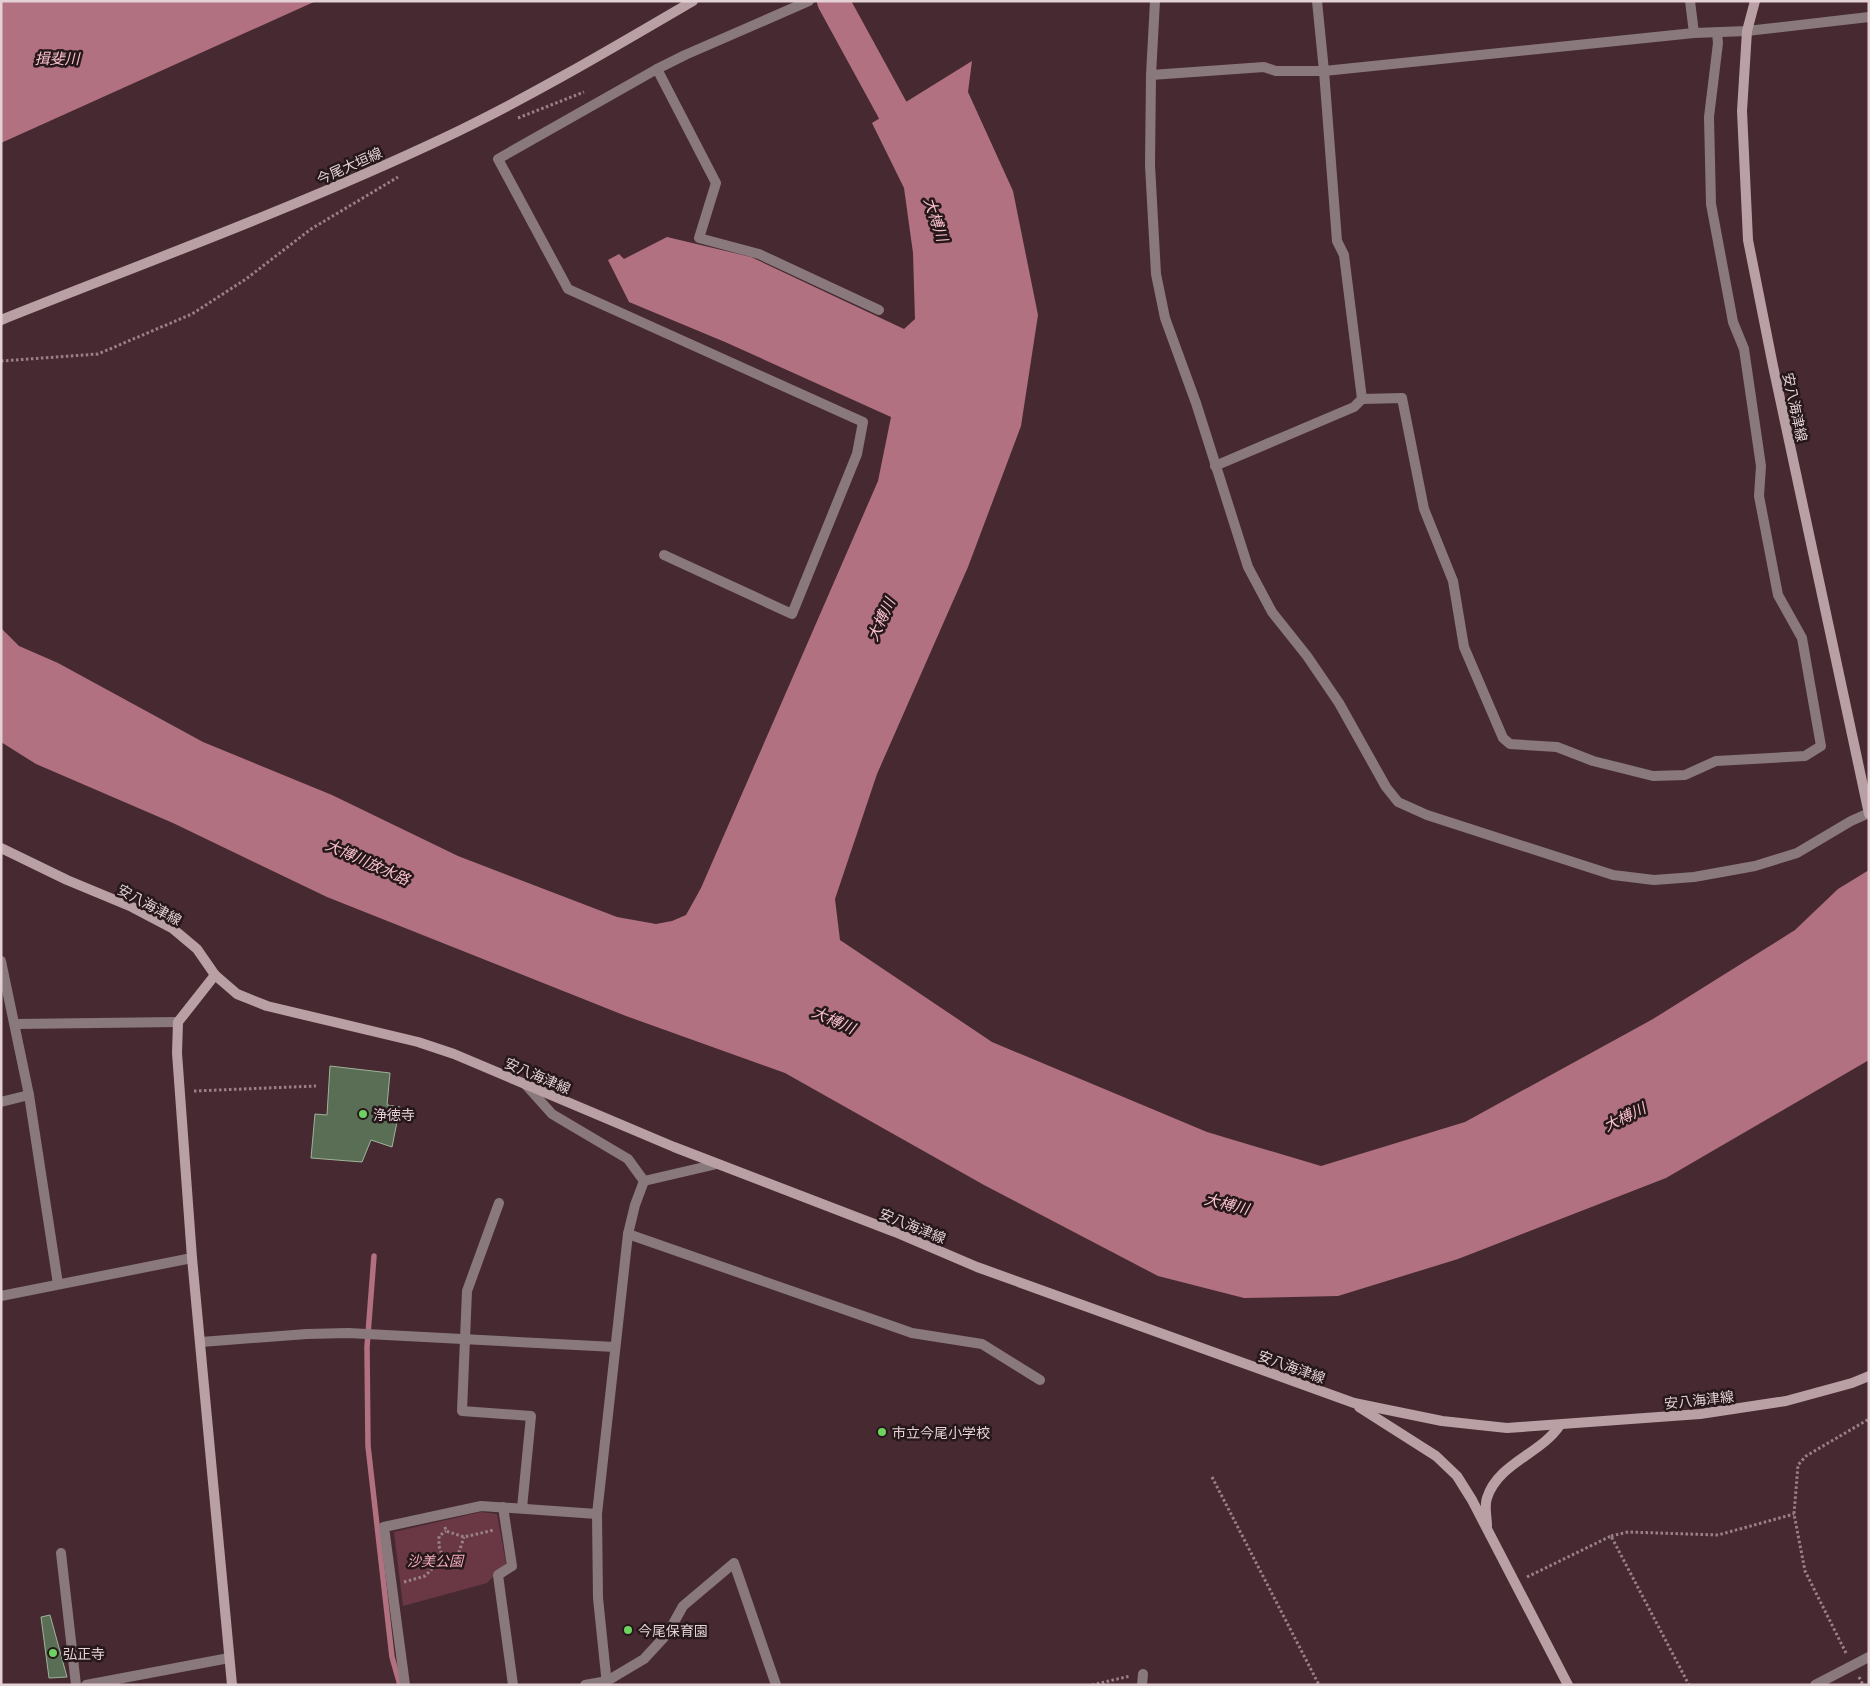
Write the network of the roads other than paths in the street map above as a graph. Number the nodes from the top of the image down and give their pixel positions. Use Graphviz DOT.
graph roads {
  1 [pos="693,1"];
  2 [pos="809,1"];
  3 [pos="1155,1"];
  4 [pos="1317,1"];
  5 [pos="1690,1"];
  6 [pos="1755,1"];
  7 [pos="1869,17"];
  8 [pos="1747,31"];
  9 [pos="1717,33"];
  10 [pos="1694,34"];
  11 [pos="658,69"];
  12 [pos="1324,71"];
  13 [pos="1151,75"];
  14 [pos="879,310"];
  15 [pos="1,320"];
  16 [pos="1362,399"];
  17 [pos="1215,466"];
  18 [pos="664,555"];
  19 [pos="1869,813"];
  20 [pos="1,848"];
  21 [pos="1,962"];
  22 [pos="215,975"];
  23 [pos="178,1022"];
  24 [pos="15,1024"];
  25 [pos="526,1085"];
  26 [pos="29,1095"];
  27 [pos="1,1102"];
  28 [pos="717,1164"];
  29 [pos="644,1181"];
  30 [pos="499,1203"];
  31 [pos="628,1234"];
  32 [pos="192,1258"];
  33 [pos="58,1284"];
  34 [pos="1,1296"];
  35 [pos="464,1339"];
  36 [pos="201,1342"];
  37 [pos="615,1347"];
  38 [pos="1869,1376"];
  39 [pos="1040,1380"];
  40 [pos="1354,1403"];
  41 [pos="1560,1425"];
  42 [pos="503,1507"];
  43 [pos="522,1508"];
  44 [pos="597,1514"];
  45 [pos="1487,1529"];
  46 [pos="61,1552"];
  47 [pos="1869,1657"];
  48 [pos="229,1658"];
  49 [pos="1143,1674"];
  50 [pos="607,1683"];
  51 [pos="76,1685"];
  52 [pos="86,1685"];
  53 [pos="232,1685"];
  54 [pos="405,1685"];
  55 [pos="513,1685"];
  56 [pos="585,1685"];
  57 [pos="776,1685"];
  58 [pos="1142,1685"];
  59 [pos="1568,1685"];
  60 [pos="1815,1685"];
  1 -- 15 [label="main road, 今尾大垣線"];
  2 -- 11 [label="street"];
  3 -- 13 [label="street"];
  4 -- 12 [label="street"];
  5 -- 10 [label="street"];
  6 -- 8 [label="main road, 安八海津線"];
  7 -- 8 [label="street"];
  8 -- 9 [label="street"];
  8 -- 19 [label="main road, 安八海津線"];
  9 -- 10 [label="street"];
  9 -- 16 [label="street"];
  10 -- 12 [label="street"];
  11 -- 14 [label="street"];
  11 -- 18 [label="street"];
  12 -- 13 [label="street"];
  12 -- 16 [label="street"];
  13 -- 17 [label="street"];
  16 -- 17 [label="street"];
  17 -- 19 [label="street"];
  20 -- 22 [label="main road, 安八海津線"];
  21 -- 24 [label="street"];
  22 -- 23 [label="main road"];
  22 -- 25 [label="main road, 安八海津線"];
  23 -- 24 [label="street"];
  23 -- 32 [label="main road"];
  24 -- 26 [label="street"];
  25 -- 28 [label="main road, 安八海津線"];
  25 -- 29 [label="street"];
  26 -- 27 [label="street"];
  26 -- 33 [label="street"];
  28 -- 29 [label="street"];
  28 -- 40 [label="main road, 安八海津線"];
  29 -- 31 [label="street"];
  30 -- 35 [label="street"];
  31 -- 37 [label="street"];
  31 -- 39 [label="street"];
  32 -- 33 [label="street"];
  32 -- 36 [label="main road"];
  33 -- 34 [label="street"];
  35 -- 36 [label="street"];
  35 -- 37 [label="street"];
  35 -- 43 [label="street"];
  36 -- 48 [label="main road"];
  37 -- 44 [label="street"];
  38 -- 41 [label="main road, 安八海津線"];
  40 -- 41 [label="main road, 安八海津線"];
  40 -- 45 [label="main road"];
  41 -- 45 [label="main road"];
  42 -- 43 [label="street"];
  42 -- 54 [label="street"];
  42 -- 55 [label="street"];
  43 -- 44 [label="street"];
  44 -- 50 [label="street"];
  45 -- 59 [label="main road"];
  46 -- 51 [label="street"];
  47 -- 60 [label="street"];
  48 -- 52 [label="street"];
  48 -- 53 [label="main road"];
  49 -- 58 [label="street"];
  50 -- 56 [label="street"];
  50 -- 57 [label="street"];
}
